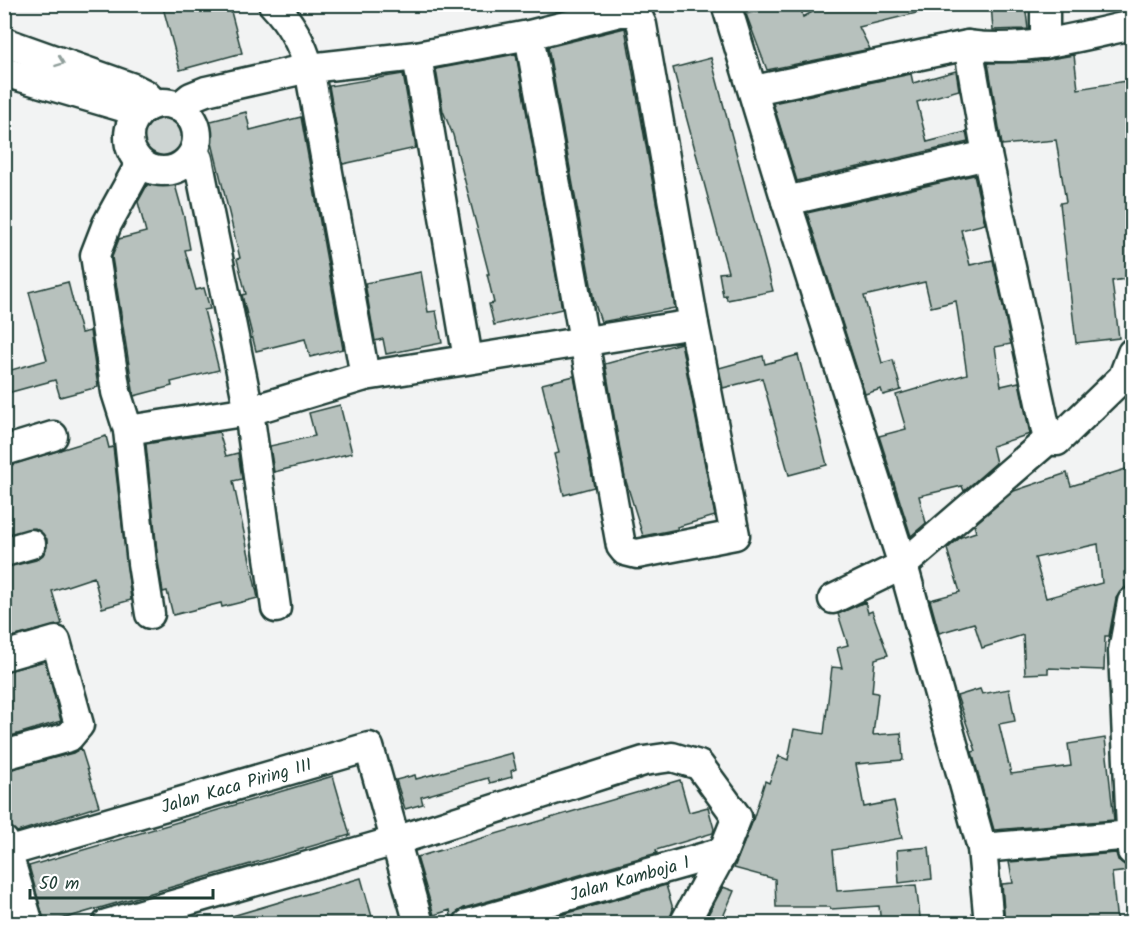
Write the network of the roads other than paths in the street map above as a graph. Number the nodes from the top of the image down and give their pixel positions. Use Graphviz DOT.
graph roads {
  1 [pos="273,4"];
  2 [pos="726,4"];
  3 [pos="1045,4"];
  4 [pos="1132,25"];
  5 [pos="529,35"];
  6 [pos="4,42"];
  7 [pos="1046,44"];
  8 [pos="968,45"];
  9 [pos="417,56"];
  10 [pos="309,68"];
  11 [pos="4,72"];
  12 [pos="754,90"];
  13 [pos="157,108"];
  14 [pos="194,152"];
  15 [pos="987,154"];
  16 [pos="141,164"];
  17 [pos="786,201"];
  18 [pos="694,324"];
  19 [pos="586,342"];
  20 [pos="468,359"];
  21 [pos="1129,374"];
  22 [pos="365,376"];
  23 [pos="249,411"];
  24 [pos="128,430"];
  25 [pos="53,436"];
  26 [pos="1048,440"];
  27 [pos="4,451"];
  28 [pos="903,566"];
  29 [pos="833,599"];
  30 [pos="1132,602"];
  31 [pos="276,608"];
  32 [pos="150,614"];
  33 [pos="4,656"];
  34 [pos="4,755"];
  35 [pos="1132,840"];
  36 [pos="395,841"];
  37 [pos="982,848"];
  38 [pos="6,849"];
  39 [pos="723,852"];
  40 [pos="29,924"];
  41 [pos="107,924"];
  42 [pos="419,924"];
  43 [pos="468,924"];
  44 [pos="684,924"];
  45 [pos="989,924"];
  1 -- 10 [label="street"];
  2 -- 12 [label="street"];
  3 -- 7 [label="street"];
  4 -- 7 [label="street"];
  5 -- 9 [label="street"];
  5 -- 18 [label="street"];
  5 -- 19 [label="street"];
  6 -- 13 [label="street, one-way"];
  7 -- 8 [label="street"];
  8 -- 12 [label="street"];
  8 -- 15 [label="street"];
  9 -- 10 [label="street"];
  9 -- 20 [label="street"];
  10 -- 13 [label="street"];
  10 -- 22 [label="street"];
  11 -- 13 [label="street"];
  12 -- 17 [label="street"];
  13 -- 14 [label="street"];
  13 -- 16 [label="street"];
  14 -- 16 [label="street"];
  14 -- 23 [label="street"];
  15 -- 17 [label="street"];
  15 -- 26 [label="street"];
  16 -- 24 [label="street"];
  17 -- 28 [label="street"];
  18 -- 19 [label="street"];
  18 -- 19 [label="street"];
  19 -- 20 [label="street"];
  20 -- 22 [label="street"];
  21 -- 26 [label="street"];
  22 -- 23 [label="street"];
  23 -- 24 [label="street"];
  23 -- 31 [label="street"];
  24 -- 32 [label="street"];
  25 -- 27 [label="street"];
  26 -- 28 [label="street"];
  28 -- 29 [label="street"];
  28 -- 37 [label="street"];
  30 -- 35 [label="street"];
  33 -- 34 [label="street"];
  35 -- 37 [label="street"];
  36 -- 38 [label="street, Jalan Kaca Piring III"];
  36 -- 39 [label="street"];
  36 -- 41 [label="street"];
  36 -- 42 [label="street"];
  37 -- 45 [label="street"];
  38 -- 40 [label="street"];
  39 -- 43 [label="street, Jalan Kamboja 1"];
  39 -- 44 [label="street"];
}
